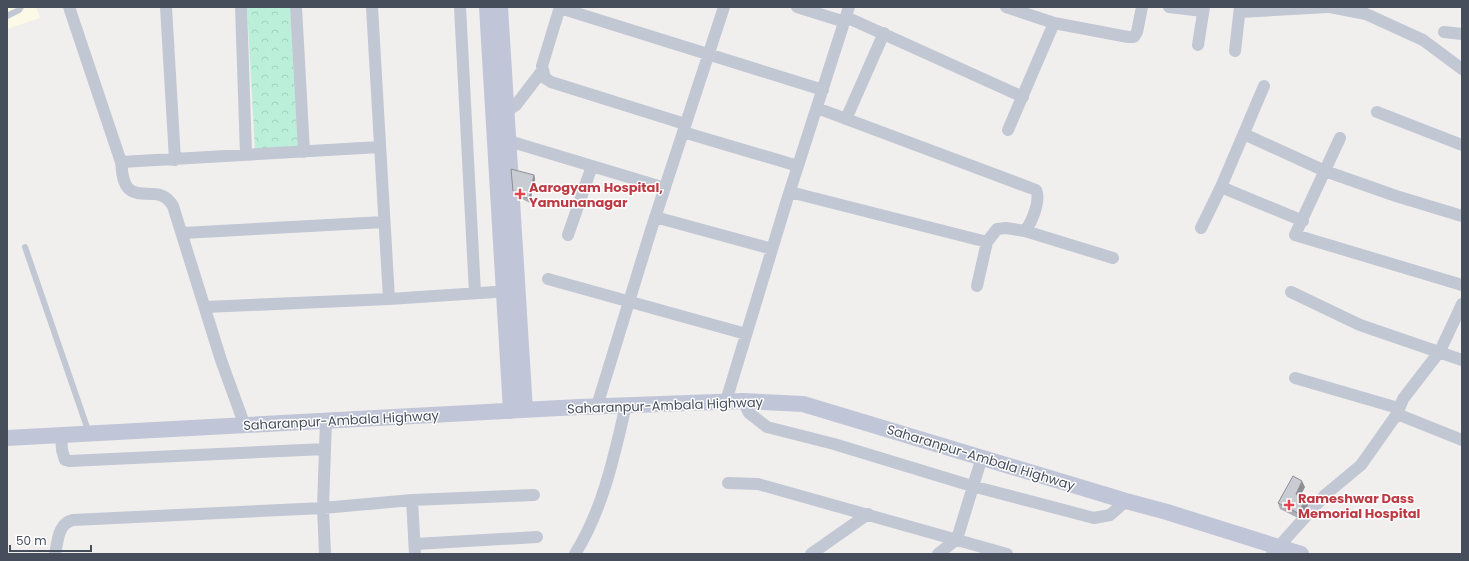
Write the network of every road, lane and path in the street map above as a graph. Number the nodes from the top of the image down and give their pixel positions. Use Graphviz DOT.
graph roads {
  1 [pos="21,7"];
  2 [pos="69,7"];
  3 [pos="166,7"];
  4 [pos="241,7"];
  5 [pos="296,7"];
  6 [pos="372,7"];
  7 [pos="460,7"];
  8 [pos="488,7"];
  9 [pos="500,7"];
  10 [pos="560,7"];
  11 [pos="724,7"];
  12 [pos="797,7"];
  13 [pos="1006,7"];
  14 [pos="1142,7"];
  15 [pos="1169,7"];
  16 [pos="1328,7"];
  17 [pos="1203,9"];
  18 [pos="1240,9"];
  19 [pos="847,15"];
  20 [pos="7,16"];
  21 [pos="1054,23"];
  22 [pos="1444,32"];
  23 [pos="884,33"];
  24 [pos="1462,34"];
  25 [pos="1198,45"];
  26 [pos="1235,51"];
  27 [pos="709,53"];
  28 [pos="1462,69"];
  29 [pos="542,71"];
  30 [pos="1264,86"];
  31 [pos="823,90"];
  32 [pos="1023,97"];
  33 [pos="817,108"];
  34 [pos="507,111"];
  35 [pos="1377,112"];
  36 [pos="846,119"];
  37 [pos="684,128"];
  38 [pos="1008,130"];
  39 [pos="1244,134"];
  40 [pos="1340,138"];
  41 [pos="509,141"];
  42 [pos="1462,145"];
  43 [pos="380,147"];
  44 [pos="304,152"];
  45 [pos="246,154"];
  46 [pos="175,160"];
  47 [pos="121,162"];
  48 [pos="592,166"];
  49 [pos="798,166"];
  50 [pos="1325,171"];
  51 [pos="1221,187"];
  52 [pos="665,188"];
  53 [pos="790,192"];
  54 [pos="1462,216"];
  55 [pos="655,217"];
  56 [pos="1303,221"];
  57 [pos="384,222"];
  58 [pos="1201,228"];
  59 [pos="1025,231"];
  60 [pos="183,233"];
  61 [pos="568,235"];
  62 [pos="987,242"];
  63 [pos="25,247"];
  64 [pos="772,249"];
  65 [pos="1113,258"];
  66 [pos="548,279"];
  67 [pos="1462,285"];
  68 [pos="977,286"];
  69 [pos="511,291"];
  70 [pos="1291,292"];
  71 [pos="475,293"];
  72 [pos="389,299"];
  73 [pos="629,301"];
  74 [pos="1462,304"];
  75 [pos="205,306"];
  76 [pos="746,334"];
  77 [pos="1440,351"];
  78 [pos="1462,360"];
  79 [pos="1295,378"];
  80 [pos="726,401"];
  81 [pos="743,401"];
  82 [pos="626,405"];
  83 [pos="597,406"];
  84 [pos="518,411"];
  85 [pos="1397,411"];
  86 [pos="326,421"];
  87 [pos="245,426"];
  88 [pos="89,433"];
  89 [pos="61,436"];
  90 [pos="7,438"];
  91 [pos="1462,440"];
  92 [pos="325,449"];
  93 [pos="982,457"];
  94 [pos="728,483"];
  95 [pos="972,486"];
  96 [pos="534,495"];
  97 [pos="412,500"];
  98 [pos="1126,502"];
  99 [pos="323,508"];
  100 [pos="868,514"];
  101 [pos="537,537"];
  102 [pos="957,539"];
  103 [pos="415,549"];
  104 [pos="1276,551"];
  105 [pos="55,554"];
  106 [pos="325,554"];
  107 [pos="575,554"];
  108 [pos="811,554"];
  109 [pos="938,554"];
  110 [pos="1007,554"];
  111 [pos="1301,554"];
  1 -- 20 [label="lane"];
  2 -- 47 [label="street"];
  3 -- 46 [label="street"];
  4 -- 45 [label="street"];
  5 -- 44 [label="street"];
  6 -- 43 [label="street"];
  7 -- 71 [label="street"];
  8 -- 69 [label="main road"];
  9 -- 34 [label="main road"];
  10 -- 27 [label="street"];
  10 -- 29 [label="street"];
  11 -- 27 [label="street"];
  12 -- 19 [label="street"];
  13 -- 21 [label="street"];
  14 -- 21 [label="street"];
  15 -- 17 [label="street"];
  16 -- 18 [label="street"];
  16 -- 28 [label="street"];
  17 -- 25 [label="street"];
  18 -- 26 [label="street"];
  19 -- 23 [label="street"];
  19 -- 31 [label="street"];
  21 -- 32 [label="street"];
  22 -- 24 [label="street"];
  23 -- 32 [label="street"];
  23 -- 36 [label="street"];
  27 -- 31 [label="street"];
  27 -- 37 [label="street"];
  29 -- 34 [label="street"];
  29 -- 37 [label="street"];
  30 -- 39 [label="street"];
  31 -- 33 [label="street"];
  32 -- 38 [label="street"];
  33 -- 36 [label="street"];
  33 -- 49 [label="street"];
  34 -- 41 [label="main road"];
  35 -- 42 [label="street"];
  36 -- 59 [label="street"];
  37 -- 49 [label="street"];
  37 -- 52 [label="street"];
  39 -- 50 [label="street"];
  39 -- 51 [label="street"];
  40 -- 50 [label="street"];
  41 -- 48 [label="street"];
  41 -- 69 [label="main road"];
  43 -- 44 [label="street"];
  43 -- 57 [label="street"];
  44 -- 45 [label="street"];
  45 -- 46 [label="street"];
  46 -- 47 [label="street"];
  47 -- 60 [label="street"];
  48 -- 52 [label="street"];
  48 -- 61 [label="street"];
  49 -- 53 [label="street"];
  50 -- 54 [label="street"];
  50 -- 56 [label="street"];
  51 -- 56 [label="street"];
  51 -- 58 [label="street"];
  52 -- 55 [label="street"];
  53 -- 62 [label="street"];
  53 -- 64 [label="street"];
  55 -- 64 [label="street"];
  55 -- 73 [label="street"];
  56 -- 67 [label="street"];
  57 -- 60 [label="street"];
  57 -- 72 [label="street"];
  59 -- 62 [label="street"];
  59 -- 65 [label="street"];
  60 -- 75 [label="street"];
  62 -- 68 [label="street"];
  63 -- 88 [label="lane"];
  64 -- 76 [label="street"];
  66 -- 73 [label="street"];
  69 -- 71 [label="street"];
  69 -- 84 [label="main road"];
  70 -- 77 [label="street"];
  71 -- 72 [label="street"];
  72 -- 75 [label="street"];
  73 -- 76 [label="street"];
  73 -- 83 [label="street"];
  74 -- 77 [label="street"];
  75 -- 87 [label="street"];
  76 -- 80 [label="street"];
  77 -- 78 [label="street"];
  77 -- 85 [label="street"];
  79 -- 85 [label="street"];
  80 -- 81 [label="main road, Saharanpur-Ambala Highway"];
  80 -- 82 [label="main road, Saharanpur-Ambala Highway"];
  81 -- 93 [label="main road, Saharanpur-Ambala Highway"];
  81 -- 95 [label="street"];
  82 -- 83 [label="main road, Saharanpur-Ambala Highway"];
  82 -- 107 [label="street"];
  83 -- 84 [label="main road, Saharanpur-Ambala Highway"];
  84 -- 86 [label="main road, Saharanpur-Ambala Highway"];
  85 -- 91 [label="street"];
  85 -- 104 [label="street"];
  86 -- 87 [label="main road, Saharanpur-Ambala Highway"];
  86 -- 92 [label="street"];
  87 -- 88 [label="main road, Saharanpur-Ambala Highway"];
  88 -- 89 [label="main road, Saharanpur-Ambala Highway"];
  89 -- 90 [label="main road, Saharanpur-Ambala Highway"];
  89 -- 92 [label="street"];
  92 -- 99 [label="street"];
  93 -- 95 [label="street"];
  93 -- 98 [label="main road, Saharanpur-Ambala Highway"];
  94 -- 100 [label="street"];
  95 -- 98 [label="street"];
  95 -- 102 [label="street"];
  96 -- 97 [label="street"];
  97 -- 99 [label="street"];
  97 -- 103 [label="street"];
  98 -- 104 [label="main road, Saharanpur-Ambala Highway"];
  99 -- 105 [label="street"];
  99 -- 106 [label="street"];
  100 -- 102 [label="street"];
  100 -- 108 [label="street"];
  101 -- 103 [label="street"];
  102 -- 109 [label="street"];
  102 -- 110 [label="street"];
  104 -- 111 [label="main road, Saharanpur-Ambala Highway"];
}
